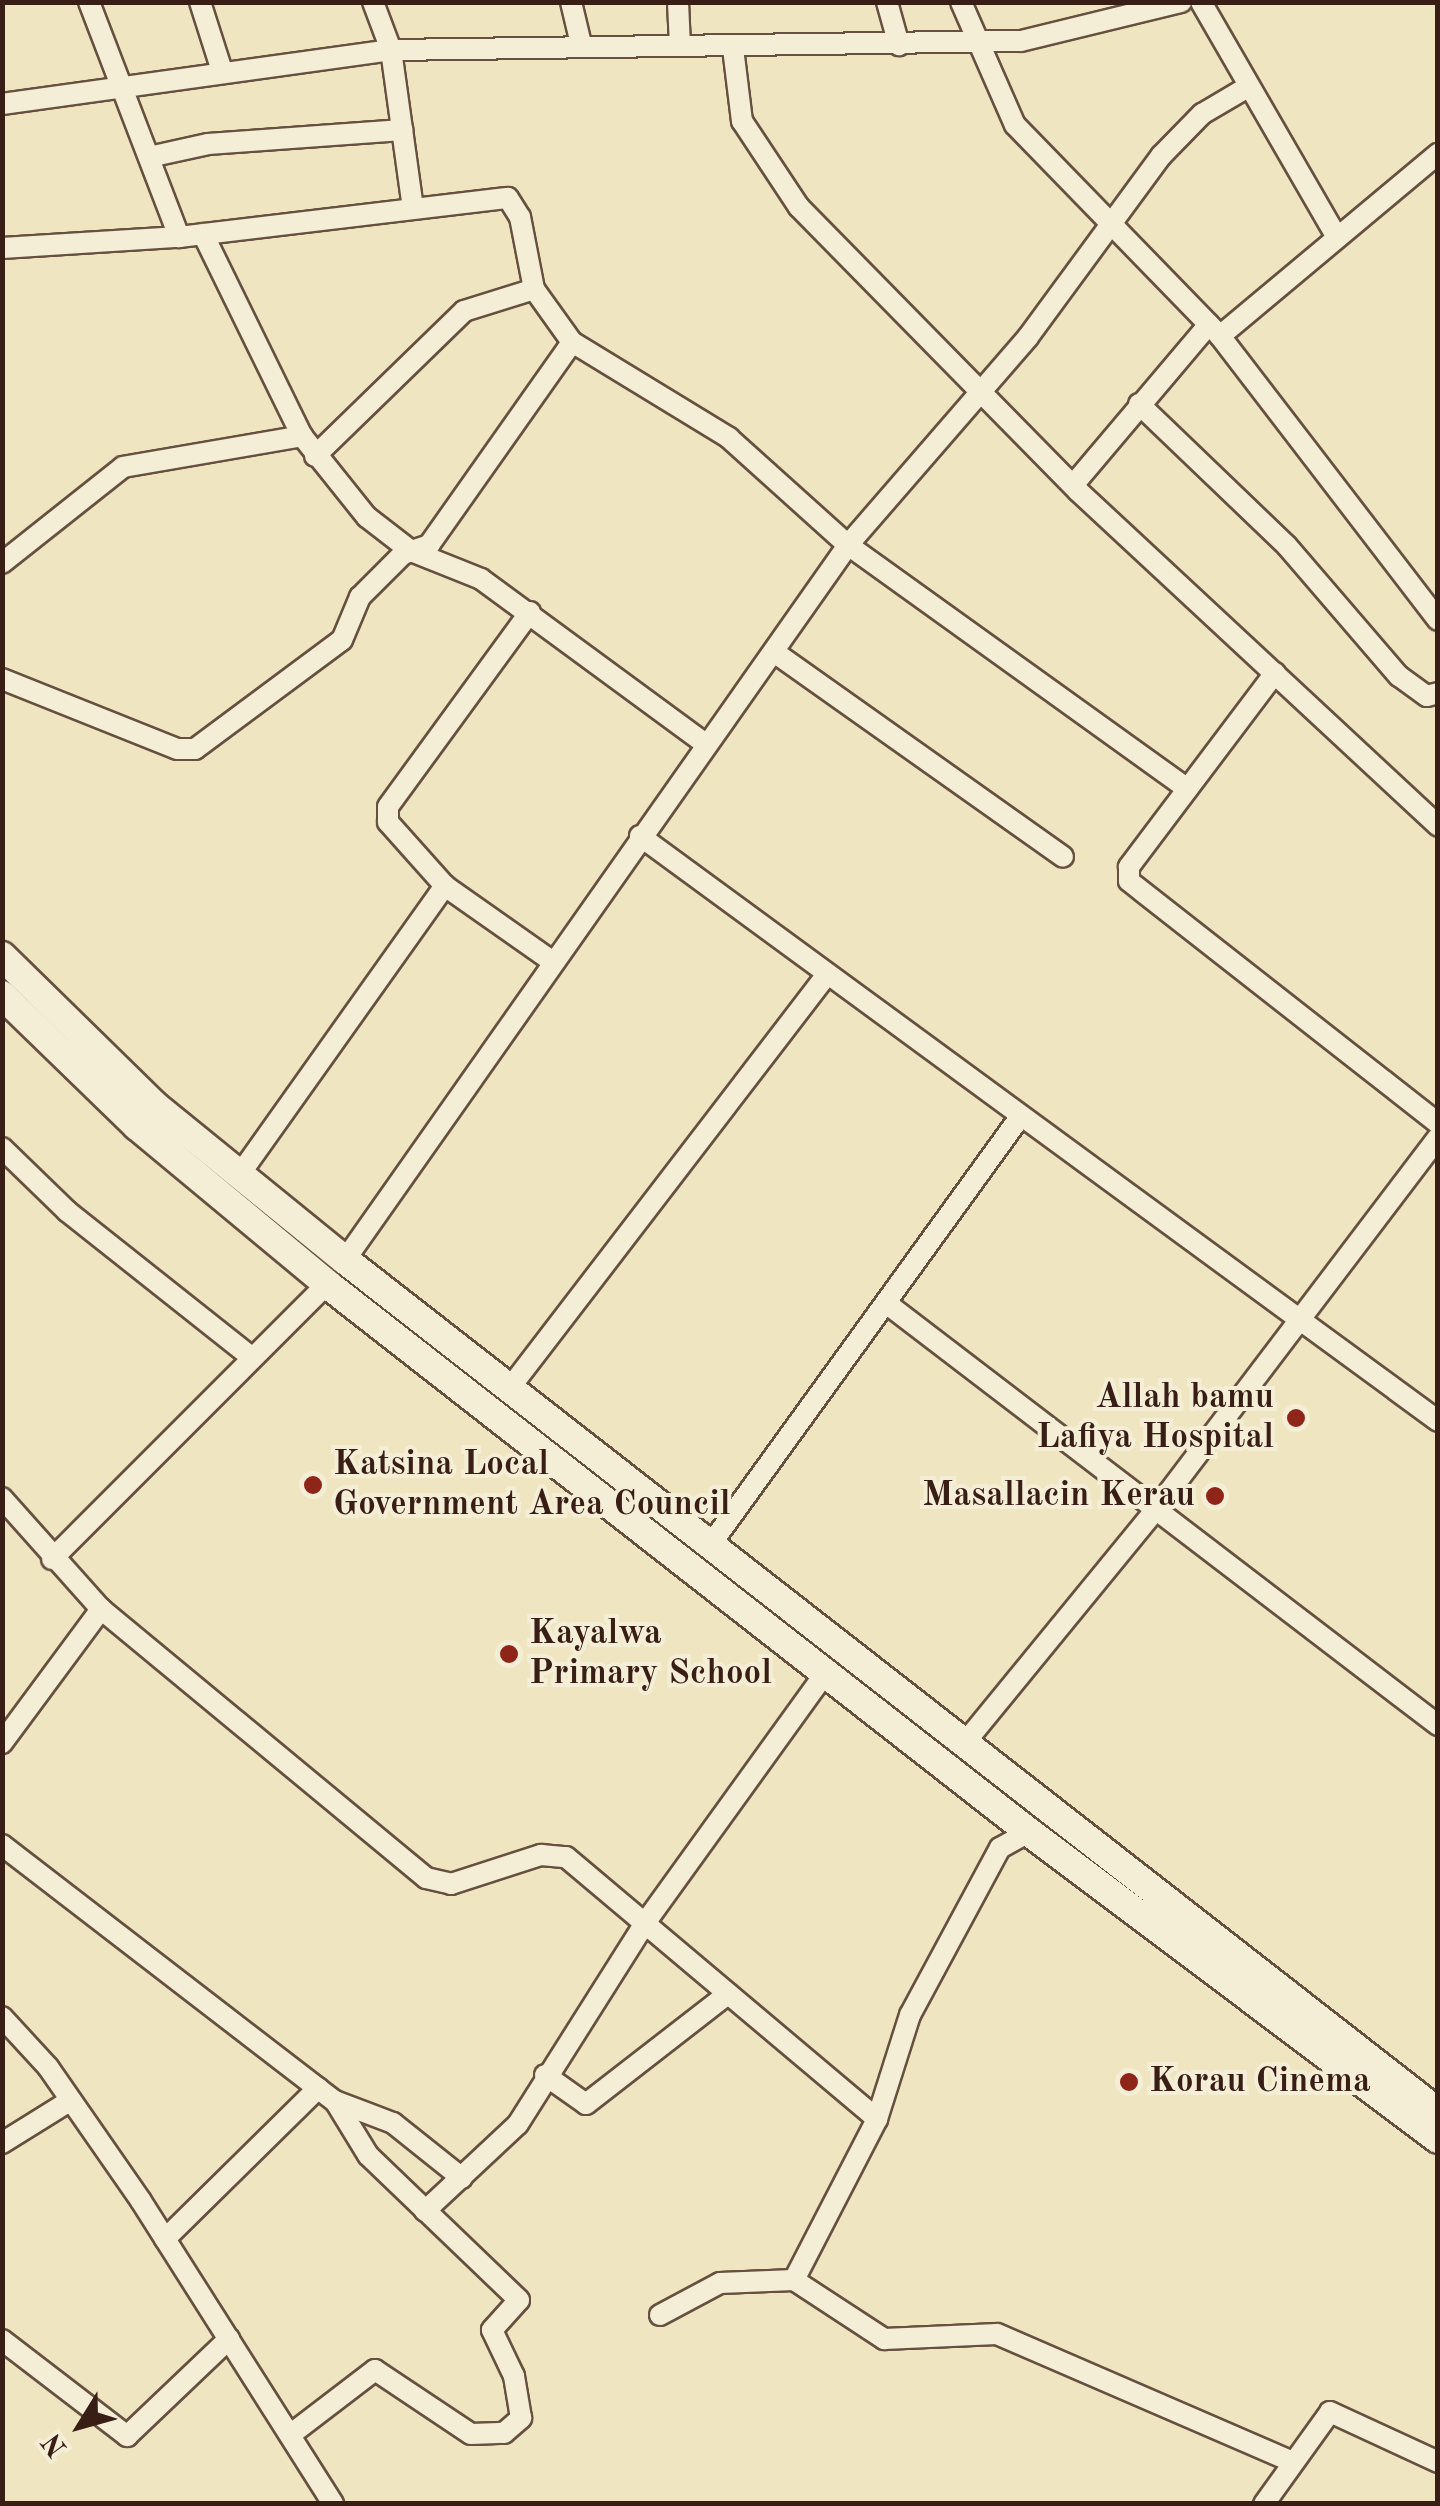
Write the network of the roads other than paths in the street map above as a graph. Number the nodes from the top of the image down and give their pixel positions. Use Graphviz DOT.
graph roads {
  1 [pos="89,2"];
  2 [pos="200,2"];
  3 [pos="373,2"];
  4 [pos="572,2"];
  5 [pos="678,2"];
  6 [pos="887,2"];
  7 [pos="962,2"];
  8 [pos="1181,2"];
  9 [pos="1201,2"];
  10 [pos="580,44"];
  11 [pos="899,45"];
  12 [pos="977,45"];
  13 [pos="680,46"];
  14 [pos="733,48"];
  15 [pos="391,50"];
  16 [pos="222,71"];
  17 [pos="122,83"];
  18 [pos="1246,88"];
  19 [pos="2,104"];
  20 [pos="402,130"];
  21 [pos="1438,154"];
  22 [pos="149,157"];
  23 [pos="414,208"];
  24 [pos="1109,222"];
  25 [pos="204,234"];
  26 [pos="179,236"];
  27 [pos="1337,238"];
  28 [pos="2,248"];
  29 [pos="534,289"];
  30 [pos="1214,330"];
  31 [pos="572,342"];
  32 [pos="978,392"];
  33 [pos="1138,404"];
  34 [pos="302,436"];
  35 [pos="315,456"];
  36 [pos="1074,484"];
  37 [pos="848,544"];
  38 [pos="411,551"];
  39 [pos="2,563"];
  40 [pos="530,612"];
  41 [pos="1438,620"];
  42 [pos="774,652"];
  43 [pos="1275,674"];
  44 [pos="2,680"];
  45 [pos="1438,694"];
  46 [pos="707,745"];
  47 [pos="1187,790"];
  48 [pos="1438,826"];
  49 [pos="640,836"];
  50 [pos="1062,858"];
  51 [pos="445,886"];
  52 [pos="2,956"];
  53 [pos="553,962"];
  54 [pos="825,977"];
  55 [pos="2,995"];
  56 [pos="1020,1117"];
  57 [pos="1438,1123"];
  58 [pos="2,1148"];
  59 [pos="1434,1150"];
  60 [pos="240,1174"];
  61 [pos="345,1260"];
  62 [pos="327,1284"];
  63 [pos="886,1303"];
  64 [pos="1302,1319"];
  65 [pos="249,1355"];
  66 [pos="509,1389"];
  67 [pos="1438,1421"];
  68 [pos="2,1498"];
  69 [pos="1156,1508"];
  70 [pos="711,1544"];
  71 [pos="52,1559"];
  72 [pos="101,1609"];
  73 [pos="826,1672"];
  74 [pos="1438,1725"];
  75 [pos="2,1744"];
  76 [pos="963,1746"];
  77 [pos="1028,1832"];
  78 [pos="2,1844"];
  79 [pos="645,1923"];
  80 [pos="728,1994"];
  81 [pos="2,2017"];
  82 [pos="545,2075"];
  83 [pos="318,2088"];
  84 [pos="72,2100"];
  85 [pos="336,2102"];
  86 [pos="1438,2112"];
  87 [pos="877,2119"];
  88 [pos="1438,2139"];
  89 [pos="2,2144"];
  90 [pos="462,2178"];
  91 [pos="425,2211"];
  92 [pos="166,2239"];
  93 [pos="794,2280"];
  94 [pos="660,2315"];
  95 [pos="2,2340"];
  96 [pos="229,2340"];
  97 [pos="290,2435"];
  98 [pos="1290,2461"];
  99 [pos="1438,2462"];
  100 [pos="333,2504"];
  101 [pos="1264,2504"];
  1 -- 17 [label="street"];
  2 -- 16 [label="street"];
  3 -- 15 [label="street"];
  4 -- 10 [label="street"];
  5 -- 13 [label="street"];
  6 -- 11 [label="street"];
  7 -- 12 [label="street"];
  8 -- 12 [label="street"];
  9 -- 18 [label="street"];
  10 -- 13 [label="street"];
  10 -- 15 [label="street"];
  11 -- 12 [label="street"];
  11 -- 14 [label="street"];
  12 -- 24 [label="street"];
  13 -- 14 [label="street"];
  14 -- 32 [label="street"];
  15 -- 16 [label="street"];
  15 -- 20 [label="street"];
  16 -- 17 [label="street"];
  17 -- 19 [label="street"];
  17 -- 22 [label="street"];
  18 -- 24 [label="street"];
  18 -- 27 [label="street"];
  20 -- 22 [label="street"];
  20 -- 23 [label="street"];
  21 -- 27 [label="street"];
  22 -- 26 [label="street"];
  23 -- 25 [label="street"];
  23 -- 29 [label="street"];
  24 -- 30 [label="street"];
  24 -- 32 [label="street"];
  25 -- 26 [label="street"];
  25 -- 34 [label="street"];
  26 -- 28 [label="street"];
  27 -- 30 [label="street"];
  29 -- 31 [label="street"];
  29 -- 35 [label="street"];
  30 -- 33 [label="street"];
  30 -- 41 [label="street"];
  31 -- 37 [label="street"];
  31 -- 38 [label="street"];
  32 -- 36 [label="street"];
  32 -- 37 [label="street"];
  33 -- 36 [label="street"];
  33 -- 45 [label="street"];
  34 -- 35 [label="street"];
  34 -- 39 [label="street"];
  35 -- 38 [label="street"];
  36 -- 43 [label="street"];
  37 -- 42 [label="street"];
  37 -- 47 [label="street"];
  38 -- 40 [label="street"];
  38 -- 44 [label="street"];
  40 -- 46 [label="street"];
  40 -- 51 [label="street"];
  42 -- 46 [label="street"];
  42 -- 50 [label="street"];
  43 -- 47 [label="street"];
  43 -- 48 [label="street"];
  46 -- 49 [label="street"];
  47 -- 57 [label="street"];
  49 -- 53 [label="street"];
  49 -- 54 [label="street"];
  51 -- 53 [label="street"];
  51 -- 60 [label="street"];
  52 -- 60 [label="main road"];
  53 -- 61 [label="street"];
  54 -- 56 [label="street"];
  54 -- 66 [label="street"];
  55 -- 62 [label="main road"];
  56 -- 63 [label="street"];
  56 -- 64 [label="street"];
  58 -- 65 [label="street"];
  59 -- 64 [label="street"];
  60 -- 61 [label="main road"];
  61 -- 66 [label="main road"];
  62 -- 65 [label="street"];
  62 -- 73 [label="main road"];
  63 -- 69 [label="street"];
  63 -- 70 [label="street"];
  64 -- 67 [label="street"];
  64 -- 69 [label="street"];
  65 -- 71 [label="street"];
  66 -- 70 [label="main road"];
  68 -- 71 [label="street"];
  69 -- 74 [label="street"];
  69 -- 76 [label="street"];
  70 -- 76 [label="main road"];
  71 -- 72 [label="street"];
  72 -- 75 [label="street"];
  72 -- 79 [label="street"];
  73 -- 77 [label="main road"];
  73 -- 79 [label="street"];
  76 -- 86 [label="main road"];
  77 -- 87 [label="street"];
  77 -- 88 [label="main road"];
  78 -- 83 [label="street"];
  79 -- 80 [label="street"];
  79 -- 82 [label="street"];
  80 -- 82 [label="street"];
  80 -- 87 [label="street"];
  81 -- 84 [label="street"];
  82 -- 90 [label="street"];
  83 -- 85 [label="street"];
  83 -- 92 [label="street"];
  84 -- 89 [label="street"];
  84 -- 92 [label="street"];
  85 -- 90 [label="street"];
  85 -- 91 [label="street"];
  87 -- 93 [label="street"];
  90 -- 91 [label="street"];
  91 -- 97 [label="street"];
  92 -- 96 [label="street"];
  93 -- 94 [label="street"];
  93 -- 98 [label="street"];
  95 -- 96 [label="street"];
  96 -- 97 [label="street"];
  97 -- 100 [label="street"];
  98 -- 99 [label="street"];
  98 -- 101 [label="street"];
}
